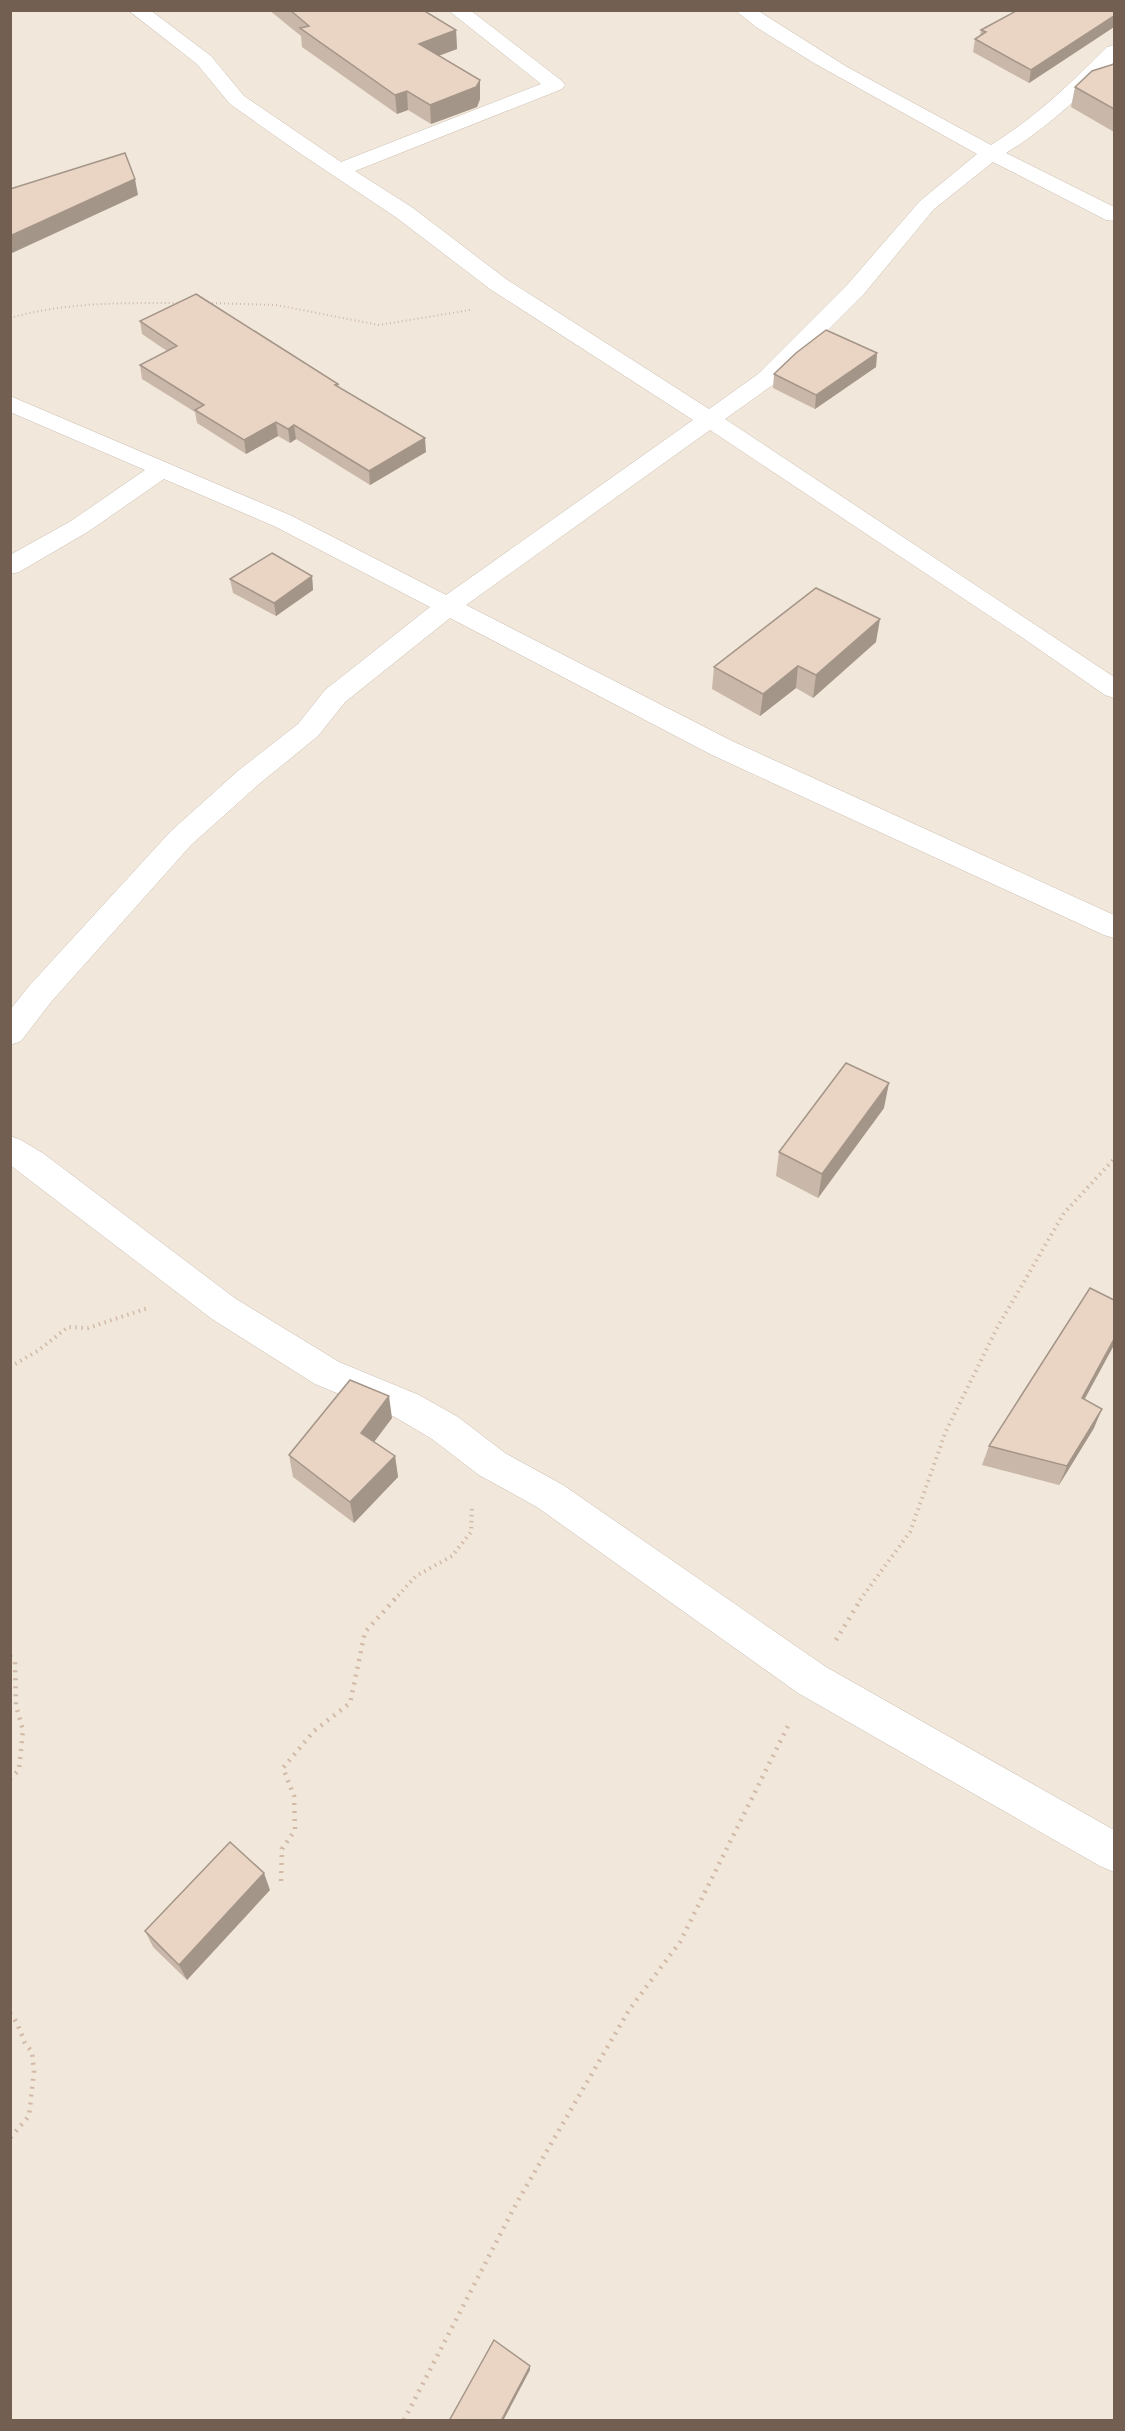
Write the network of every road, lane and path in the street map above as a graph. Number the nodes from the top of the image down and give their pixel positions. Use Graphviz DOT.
graph roads {
  1 [pos="137,10"];
  2 [pos="457,10"];
  3 [pos="744,10"];
  4 [pos="1114,51"];
  5 [pos="990,154"];
  6 [pos="340,170"];
  7 [pos="1114,215"];
  8 [pos="525,301"];
  9 [pos="184,303"];
  10 [pos="205,303"];
  11 [pos="10,318"];
  12 [pos="10,403"];
  13 [pos="707,418"];
  14 [pos="162,469"];
  15 [pos="10,566"];
  16 [pos="449,605"];
  17 [pos="1114,689"];
  18 [pos="1114,927"];
  19 [pos="10,1033"];
  20 [pos="10,1149"];
  21 [pos="1114,1159"];
  22 [pos="152,1306"];
  23 [pos="10,1367"];
  24 [pos="492,1464"];
  25 [pos="10,1656"];
  26 [pos="812,1680"];
  27 [pos="10,1779"];
  28 [pos="1114,1852"];
  29 [pos="281,1881"];
  30 [pos="10,2013"];
  31 [pos="10,2138"];
  32 [pos="404,2421"];
  1 -- 6 [label="street"];
  2 -- 6 [label="street"];
  3 -- 5 [label="street"];
  4 -- 5 [label="street"];
  5 -- 7 [label="street"];
  5 -- 13 [label="street"];
  6 -- 8 [label="street"];
  8 -- 10 [label="path"];
  8 -- 13 [label="street"];
  9 -- 11 [label="path"];
  12 -- 14 [label="street"];
  13 -- 16 [label="street"];
  13 -- 17 [label="street"];
  14 -- 15 [label="street"];
  14 -- 16 [label="street"];
  16 -- 18 [label="street"];
  16 -- 19 [label="street"];
  20 -- 24 [label="street"];
  21 -- 26 [label="path"];
  22 -- 23 [label="path"];
  24 -- 26 [label="street"];
  24 -- 29 [label="path"];
  25 -- 27 [label="path"];
  26 -- 28 [label="street"];
  26 -- 32 [label="path"];
  30 -- 31 [label="path"];
}
